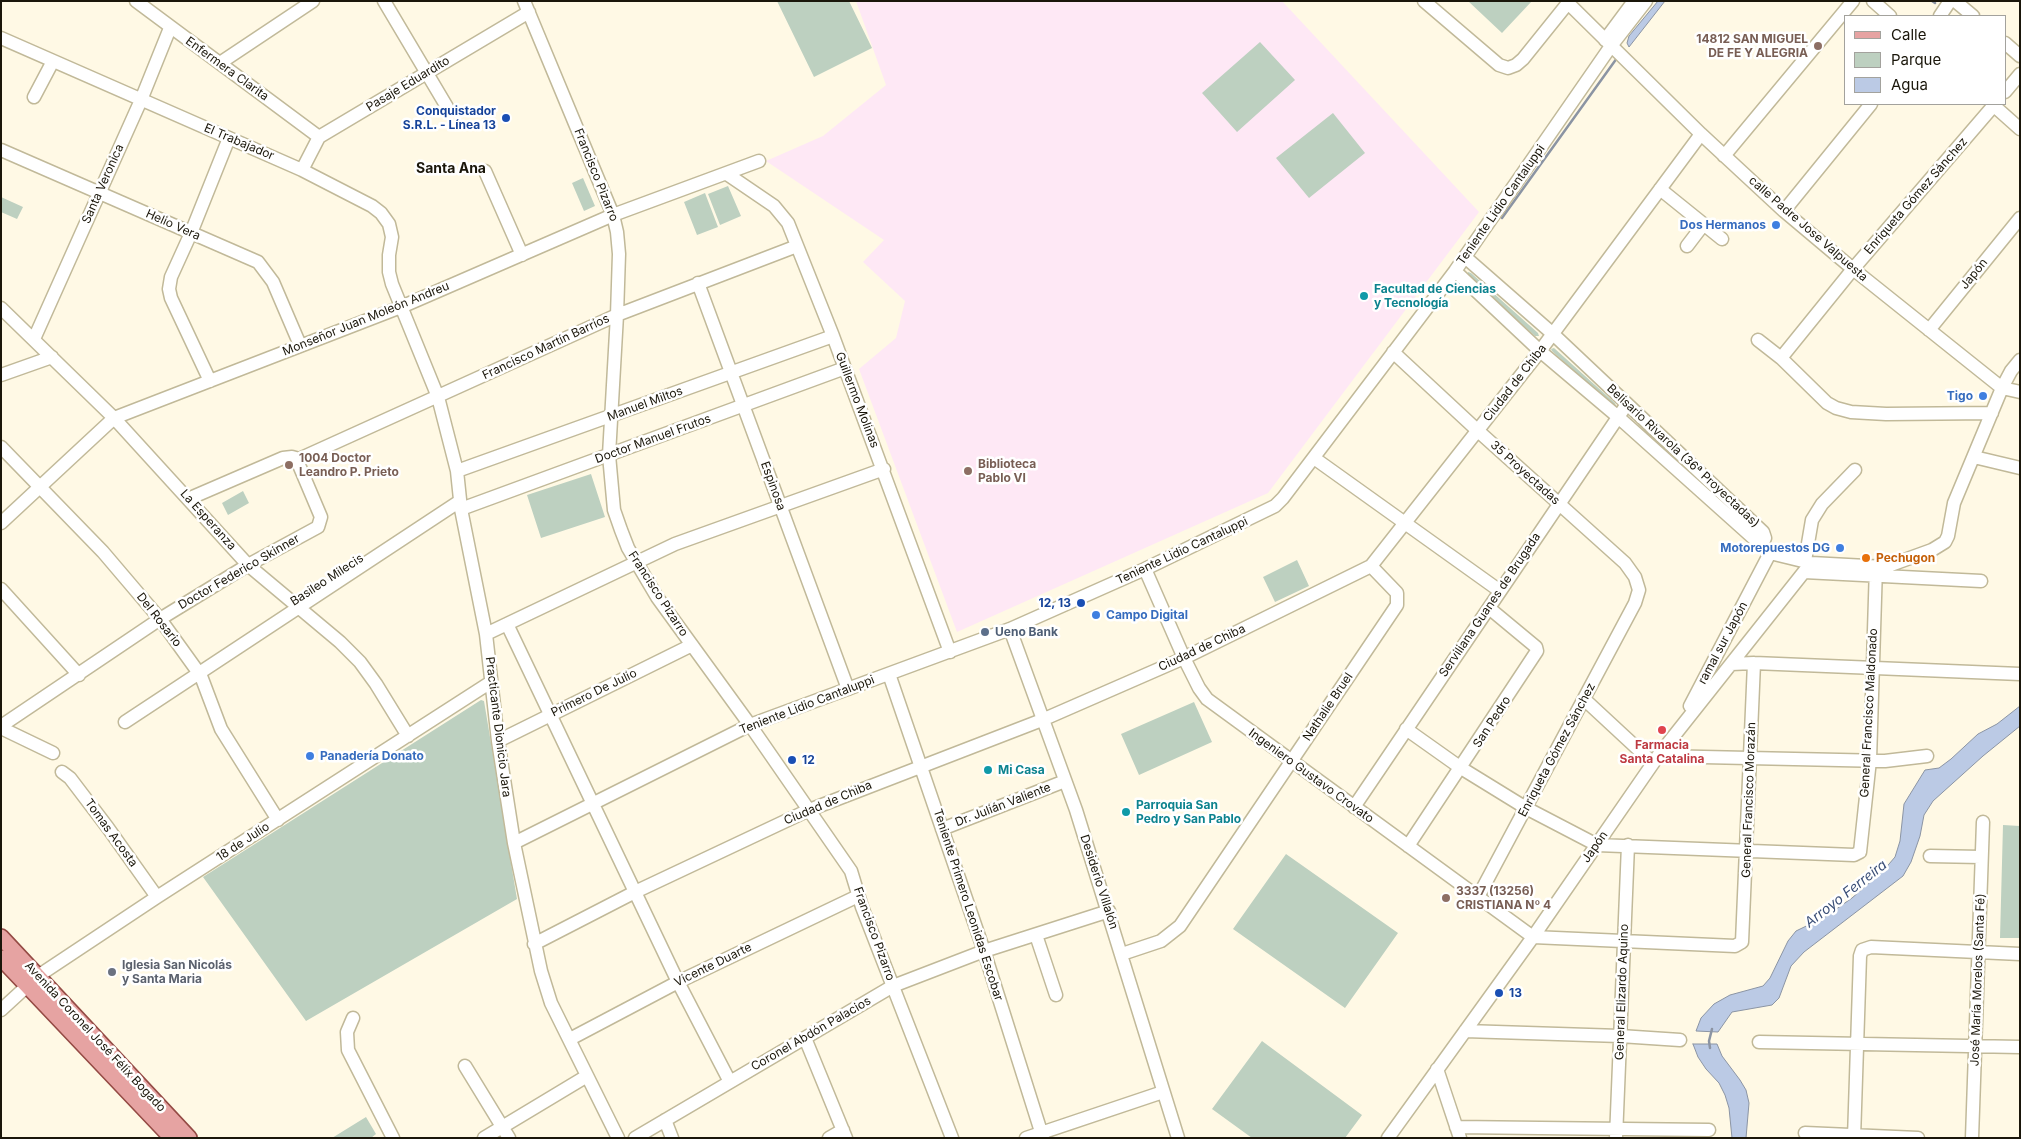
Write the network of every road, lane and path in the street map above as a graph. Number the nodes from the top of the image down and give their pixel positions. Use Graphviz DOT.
graph roads {
  1 [pos="136,1"];
  2 [pos="313,1"];
  3 [pos="384,1"];
  4 [pos="1424,1"];
  5 [pos="1634,1"];
  6 [pos="1646,1"];
  7 [pos="1853,1"];
  8 [pos="1873,1"];
  9 [pos="1950,1"];
  10 [pos="1955,1"];
  11 [pos="527,7"];
  12 [pos="1889,15"];
  13 [pos="1941,15"];
  14 [pos="1972,15"];
  15 [pos="170,28"];
  16 [pos="1,38"];
  17 [pos="1608,43"];
  18 [pos="2006,44"];
  19 [pos="2020,56"];
  20 [pos="53,61"];
  21 [pos="220,63"];
  22 [pos="428,72"];
  23 [pos="2020,74"];
  24 [pos="2006,91"];
  25 [pos="34,97"];
  26 [pos="141,100"];
  27 [pos="1870,105"];
  28 [pos="1993,105"];
  29 [pos="1995,105"];
  30 [pos="447,107"];
  31 [pos="2020,129"];
  32 [pos="1701,134"];
  33 [pos="319,136"];
  34 [pos="229,138"];
  35 [pos="1,150"];
  36 [pos="1724,156"];
  37 [pos="759,161"];
  38 [pos="302,170"];
  39 [pos="485,171"];
  40 [pos="727,174"];
  41 [pos="1660,189"];
  42 [pos="98,192"];
  43 [pos="1784,211"];
  44 [pos="614,215"];
  45 [pos="2020,218"];
  46 [pos="1704,225"];
  47 [pos="191,233"];
  48 [pos="1722,239"];
  49 [pos="797,246"];
  50 [pos="1687,246"];
  51 [pos="522,255"];
  52 [pos="1465,257"];
  53 [pos="1853,270"];
  54 [pos="1454,271"];
  55 [pos="698,283"];
  56 [pos="401,307"];
  57 [pos="1,308"];
  58 [pos="617,315"];
  59 [pos="1929,330"];
  60 [pos="1553,334"];
  61 [pos="833,336"];
  62 [pos="34,339"];
  63 [pos="1758,340"];
  64 [pos="300,345"];
  65 [pos="1540,351"];
  66 [pos="1393,352"];
  67 [pos="52,357"];
  68 [pos="1781,358"];
  69 [pos="2020,360"];
  70 [pos="846,368"];
  71 [pos="730,373"];
  72 [pos="1,375"];
  73 [pos="210,381"];
  74 [pos="2002,388"];
  75 [pos="2020,392"];
  76 [pos="438,397"];
  77 [pos="1627,404"];
  78 [pos="743,406"];
  79 [pos="1992,413"];
  80 [pos="612,416"];
  81 [pos="1617,416"];
  82 [pos="114,418"];
  83 [pos="1477,430"];
  84 [pos="1,447"];
  85 [pos="609,455"];
  86 [pos="1974,457"];
  87 [pos="1314,458"];
  88 [pos="299,459"];
  89 [pos="2020,468"];
  90 [pos="884,469"];
  91 [pos="1855,470"];
  92 [pos="457,471"];
  93 [pos="40,486"];
  94 [pos="188,499"];
  95 [pos="460,501"];
  96 [pos="1559,504"];
  97 [pos="780,507"];
  98 [pos="1,523"];
  99 [pos="1405,524"];
  100 [pos="1766,549"];
  101 [pos="635,561"];
  102 [pos="248,565"];
  103 [pos="1807,565"];
  104 [pos="1370,566"];
  105 [pos="1145,569"];
  106 [pos="1879,569"];
  107 [pos="1981,581"];
  108 [pos="1,589"];
  109 [pos="1500,591"];
  110 [pos="1635,603"];
  111 [pos="297,605"];
  112 [pos="1488,608"];
  113 [pos="160,619"];
  114 [pos="507,624"];
  115 [pos="1010,630"];
  116 [pos="486,634"];
  117 [pos="692,645"];
  118 [pos="950,652"];
  119 [pos="1184,658"];
  120 [pos="1754,663"];
  121 [pos="1731,664"];
  122 [pos="1872,668"];
  123 [pos="198,670"];
  124 [pos="890,674"];
  125 [pos="2020,674"];
  126 [pos="79,675"];
  127 [pos="492,682"];
  128 [pos="848,688"];
  129 [pos="1584,699"];
  130 [pos="551,714"];
  131 [pos="1042,720"];
  132 [pos="125,722"];
  133 [pos="750,725"];
  134 [pos="1,727"];
  135 [pos="1406,729"];
  136 [pos="1676,733"];
  137 [pos="408,736"];
  138 [pos="498,741"];
  139 [pos="53,753"];
  140 [pos="1927,756"];
  141 [pos="1751,758"];
  142 [pos="1655,759"];
  143 [pos="1870,760"];
  144 [pos="1291,762"];
  145 [pos="922,765"];
  146 [pos="1462,768"];
  147 [pos="62,772"];
  148 [pos="1065,781"];
  149 [pos="593,803"];
  150 [pos="1354,807"];
  151 [pos="1526,808"];
  152 [pos="809,810"];
  153 [pos="278,820"];
  154 [pos="1982,822"];
  155 [pos="942,829"];
  156 [pos="514,843"];
  157 [pos="1597,845"];
  158 [pos="1628,845"];
  159 [pos="1408,846"];
  160 [pos="1747,851"];
  161 [pos="1930,856"];
  162 [pos="1981,857"];
  163 [pos="635,892"];
  164 [pos="858,896"];
  165 [pos="157,897"];
  166 [pos="1478,897"];
  167 [pos="1109,912"];
  168 [pos="1036,935"];
  169 [pos="1,937"];
  170 [pos="1533,937"];
  171 [pos="1624,940"];
  172 [pos="534,944"];
  173 [pos="984,951"];
  174 [pos="1979,953"];
  175 [pos="1122,954"];
  176 [pos="2020,954"];
  177 [pos="1,958"];
  178 [pos="33,981"];
  179 [pos="678,982"];
  180 [pos="893,986"];
  181 [pos="1056,995"];
  182 [pos="1,1010"];
  183 [pos="353,1018"];
  184 [pos="1465,1031"];
  185 [pos="1620,1036"];
  186 [pos="805,1038"];
  187 [pos="570,1039"];
  188 [pos="1680,1040"];
  189 [pos="1759,1042"];
  190 [pos="1857,1045"];
  191 [pos="1976,1045"];
  192 [pos="2020,1047"];
  193 [pos="465,1066"];
  194 [pos="1437,1070"];
  195 [pos="587,1076"];
  196 [pos="730,1082"];
  197 [pos="1163,1092"];
  198 [pos="153,1109"];
  199 [pos="665,1120"];
  200 [pos="1708,1130"];
  201 [pos="505,1132"];
  202 [pos="1458,1132"];
  203 [pos="1805,1132"];
  204 [pos="1616,1133"];
  205 [pos="845,1134"];
  206 [pos="1042,1135"];
  207 [pos="1854,1136"];
  208 [pos="172,1138"];
  209 [pos="189,1138"];
  210 [pos="393,1138"];
  211 [pos="484,1138"];
  212 [pos="618,1138"];
  213 [pos="636,1138"];
  214 [pos="672,1138"];
  215 [pos="829,1138"];
  216 [pos="952,1138"];
  217 [pos="1026,1138"];
  218 [pos="1178,1138"];
  219 [pos="1388,1138"];
  220 [pos="1918,1138"];
  221 [pos="1972,1138"];
  1 -- 15 [label="street, Enfermera Clarita"];
  2 -- 21 [label="street"];
  3 -- 22 [label="street"];
  4 -- 17 [label="street, calle Padre Jose Valpuesta"];
  5 -- 17 [label="street"];
  6 -- 17 [label="street, Teniente Lidio Cantaluppi"];
  7 -- 36 [label="street"];
  8 -- 12 [label="street"];
  9 -- 13 [label="street"];
  10 -- 14 [label="street"];
  11 -- 22 [label="street, Pasaje Eduardito"];
  11 -- 44 [label="street, Francisco Pizarro"];
  15 -- 21 [label="street, Enfermera Clarita"];
  15 -- 26 [label="street, Santa Veronica"];
  16 -- 20 [label="street, El Trabajador"];
  17 -- 32 [label="street, calle Padre Jose Valpuesta"];
  17 -- 52 [label="street, Teniente Lidio Cantaluppi"];
  18 -- 19 [label="street"];
  20 -- 25 [label="street"];
  20 -- 26 [label="street, El Trabajador"];
  21 -- 33 [label="street, Enfermera Clarita"];
  22 -- 30 [label="street"];
  22 -- 33 [label="street, Pasaje Eduardito"];
  23 -- 24 [label="street"];
  26 -- 34 [label="street, El Trabajador"];
  26 -- 42 [label="street, Santa Veronica"];
  27 -- 43 [label="street"];
  28 -- 53 [label="street, Enriqueta Gómez Sánchez"];
  29 -- 31 [label="street"];
  32 -- 36 [label="street, calle Padre Jose Valpuesta"];
  32 -- 41 [label="street, Ciudad de Chiba"];
  33 -- 38 [label="street"];
  34 -- 38 [label="street, El Trabajador"];
  34 -- 47 [label="street"];
  35 -- 42 [label="street, Helio Vera"];
  36 -- 43 [label="street, calle Padre Jose Valpuesta"];
  37 -- 40 [label="street, Monseñor Juan Moleón Andreu"];
  38 -- 56 [label="street, El Trabajador"];
  39 -- 51 [label="street"];
  40 -- 44 [label="street, Monseñor Juan Moleón Andreu"];
  40 -- 49 [label="street, Guillermo Molinas"];
  41 -- 46 [label="street"];
  41 -- 60 [label="street, Ciudad de Chiba"];
  42 -- 47 [label="street, Helio Vera"];
  42 -- 62 [label="street, Santa Veronica"];
  43 -- 53 [label="street, calle Padre Jose Valpuesta"];
  44 -- 51 [label="street, Monseñor Juan Moleón Andreu"];
  44 -- 58 [label="street, Francisco Pizarro"];
  45 -- 59 [label="street, Japón"];
  46 -- 48 [label="street"];
  46 -- 50 [label="street"];
  47 -- 64 [label="street, Helio Vera"];
  47 -- 73 [label="street"];
  49 -- 55 [label="street, Francisco Martín Barrios"];
  49 -- 61 [label="street, Guillermo Molinas"];
  51 -- 56 [label="street, Monseñor Juan Moleón Andreu"];
  52 -- 54 [label="street, Teniente Lidio Cantaluppi"];
  52 -- 60 [label="street, Belisario Rivarola (36ª Proyectadas)"];
  53 -- 59 [label="street, calle Padre Jose Valpuesta"];
  53 -- 68 [label="street, Enriqueta Gómez Sánchez"];
  54 -- 65 [label="street, Belisario Rivarola (36ª Proyectadas)"];
  54 -- 66 [label="street, Teniente Lidio Cantaluppi"];
  55 -- 58 [label="street, Francisco Martín Barrios"];
  55 -- 71 [label="street, Espinosa"];
  56 -- 64 [label="street, Monseñor Juan Moleón Andreu"];
  56 -- 76 [label="street, Practicante Dionicio Jara"];
  57 -- 62 [label="street, La Esperanza"];
  58 -- 76 [label="street, Francisco Martín Barrios"];
  58 -- 80 [label="street, Francisco Pizarro"];
  59 -- 74 [label="street, calle Padre Jose Valpuesta"];
  60 -- 65 [label="street, Ciudad de Chiba"];
  60 -- 77 [label="street, Belisario Rivarola (36ª Proyectadas)"];
  61 -- 70 [label="street, Guillermo Molinas"];
  61 -- 71 [label="street, Manuel Miltos"];
  62 -- 67 [label="street, La Esperanza"];
  63 -- 68 [label="street"];
  64 -- 73 [label="street, Monseñor Juan Moleón Andreu"];
  65 -- 81 [label="street, Belisario Rivarola (36ª Proyectadas)"];
  65 -- 83 [label="street, Ciudad de Chiba"];
  66 -- 83 [label="street, 35 Proyectadas"];
  66 -- 87 [label="street, Teniente Lidio Cantaluppi"];
  67 -- 72 [label="street"];
  67 -- 82 [label="street, La Esperanza"];
  68 -- 79 [label="street"];
  69 -- 74 [label="street"];
  70 -- 78 [label="street, Doctor Manuel Frutos"];
  70 -- 90 [label="street, Guillermo Molinas"];
  71 -- 78 [label="street, Espinosa"];
  71 -- 80 [label="street, Manuel Miltos"];
  73 -- 82 [label="street, Monseñor Juan Moleón Andreu"];
  74 -- 75 [label="street, calle Padre Jose Valpuesta"];
  74 -- 79 [label="street"];
  76 -- 88 [label="street, Francisco Martín Barrios"];
  76 -- 92 [label="street, Practicante Dionicio Jara"];
  77 -- 81 [label="street, Serviliana Guanes de Brugada"];
  77 -- 100 [label="street, Belisario Rivarola (36ª Proyectadas)"];
  78 -- 85 [label="street, Doctor Manuel Frutos"];
  78 -- 97 [label="street, Espinosa"];
  79 -- 86 [label="street"];
  80 -- 85 [label="street, Francisco Pizarro"];
  80 -- 92 [label="street, Manuel Miltos"];
  81 -- 96 [label="street, Serviliana Guanes de Brugada"];
  81 -- 100 [label="street, Belisario Rivarola (36ª Proyectadas)"];
  82 -- 93 [label="street, Monseñor Juan Moleón Andreu"];
  82 -- 94 [label="street, La Esperanza"];
  83 -- 96 [label="street, 35 Proyectadas"];
  83 -- 99 [label="street, Ciudad de Chiba"];
  84 -- 93 [label="street, Del Rosario"];
  85 -- 95 [label="street, Doctor Manuel Frutos"];
  85 -- 101 [label="street, Francisco Pizarro"];
  86 -- 89 [label="street"];
  86 -- 106 [label="street"];
  87 -- 99 [label="street"];
  87 -- 105 [label="street, Teniente Lidio Cantaluppi"];
  88 -- 94 [label="street, Francisco Martín Barrios"];
  88 -- 102 [label="street, Doctor Federico Skinner"];
  90 -- 97 [label="street"];
  90 -- 118 [label="street, Guillermo Molinas"];
  91 -- 103 [label="street, Japón"];
  92 -- 95 [label="street, Practicante Dionicio Jara"];
  93 -- 98 [label="street, Monseñor Juan Moleón Andreu"];
  93 -- 113 [label="street, Del Rosario"];
  94 -- 102 [label="street, La Esperanza"];
  95 -- 111 [label="street, Basileo Milecis"];
  95 -- 116 [label="street, Practicante Dionicio Jara"];
  96 -- 109 [label="street, Serviliana Guanes de Brugada"];
  96 -- 110 [label="street, 35 Proyectadas"];
  97 -- 101 [label="street"];
  97 -- 128 [label="street, Espinosa"];
  99 -- 104 [label="street, Ciudad de Chiba"];
  99 -- 109 [label="street"];
  100 -- 103 [label="street"];
  100 -- 136 [label="street, ramal sur Japón"];
  101 -- 114 [label="street"];
  101 -- 117 [label="street, Francisco Pizarro"];
  102 -- 111 [label="street, La Esperanza"];
  102 -- 113 [label="street, Doctor Federico Skinner"];
  103 -- 106 [label="street"];
  103 -- 121 [label="street, Japón"];
  104 -- 119 [label="street, Ciudad de Chiba"];
  104 -- 144 [label="street, Nathalie Bruel"];
  105 -- 115 [label="street, Teniente Lidio Cantaluppi"];
  105 -- 119 [label="street, Ingeniero Gustavo Crovato"];
  106 -- 107 [label="street"];
  106 -- 122 [label="street, General Francisco Maldonado"];
  108 -- 126 [label="street"];
  109 -- 112 [label="street, Serviliana Guanes de Brugada"];
  110 -- 129 [label="street, Enriqueta Gómez Sánchez"];
  111 -- 123 [label="street, Basileo Milecis"];
  111 -- 137 [label="street, La Esperanza"];
  112 -- 135 [label="street, Serviliana Guanes de Brugada"];
  112 -- 146 [label="street, San Pedro"];
  113 -- 123 [label="street, Del Rosario"];
  113 -- 126 [label="street, Doctor Federico Skinner"];
  114 -- 116 [label="street"];
  114 -- 130 [label="street"];
  115 -- 118 [label="street, Teniente Lidio Cantaluppi"];
  115 -- 131 [label="street, Desiderio Villalón"];
  116 -- 127 [label="street, Practicante Dionicio Jara"];
  117 -- 130 [label="street, Primero De Julio"];
  117 -- 133 [label="street, Francisco Pizarro"];
  118 -- 124 [label="street, Teniente Lidio Cantaluppi"];
  119 -- 131 [label="street, Ciudad de Chiba"];
  119 -- 144 [label="street, Ingeniero Gustavo Crovato"];
  120 -- 121 [label="street"];
  120 -- 122 [label="street"];
  120 -- 141 [label="street, General Francisco Morazán"];
  121 -- 136 [label="street, Japón"];
  122 -- 125 [label="street"];
  122 -- 143 [label="street, General Francisco Maldonado"];
  123 -- 132 [label="street, Basileo Milecis"];
  123 -- 153 [label="street, Del Rosario"];
  124 -- 128 [label="street, Teniente Lidio Cantaluppi"];
  124 -- 145 [label="street, Teniente Primero Leonidas Escobar"];
  126 -- 134 [label="street, Doctor Federico Skinner"];
  127 -- 137 [label="street, 18 de Julio"];
  127 -- 138 [label="street, Practicante Dionicio Jara"];
  128 -- 133 [label="street, Teniente Lidio Cantaluppi"];
  129 -- 142 [label="street"];
  129 -- 151 [label="street, Enriqueta Gómez Sánchez"];
  130 -- 138 [label="street, Primero De Julio"];
  130 -- 149 [label="street"];
  131 -- 145 [label="street, Ciudad de Chiba"];
  131 -- 148 [label="street, Desiderio Villalón"];
  133 -- 149 [label="street, Teniente Lidio Cantaluppi"];
  133 -- 152 [label="street, Francisco Pizarro"];
  134 -- 139 [label="street"];
  135 -- 146 [label="street"];
  135 -- 150 [label="street, Serviliana Guanes de Brugada"];
  136 -- 142 [label="street, Japón"];
  137 -- 153 [label="street, 18 de Julio"];
  138 -- 156 [label="street, Practicante Dionicio Jara"];
  140 -- 143 [label="street"];
  141 -- 142 [label="street"];
  141 -- 143 [label="street"];
  141 -- 160 [label="street, General Francisco Morazán"];
  142 -- 157 [label="street, Japón"];
  143 -- 160 [label="street, General Francisco Maldonado"];
  144 -- 150 [label="street, Ingeniero Gustavo Crovato"];
  144 -- 175 [label="street, Nathalie Bruel"];
  145 -- 152 [label="street, Ciudad de Chiba"];
  145 -- 155 [label="street, Teniente Primero Leonidas Escobar"];
  146 -- 151 [label="street"];
  146 -- 159 [label="street, San Pedro"];
  147 -- 165 [label="street, Tomas Acosta"];
  148 -- 155 [label="street, Dr. Julián Valiente"];
  148 -- 167 [label="street, Desiderio Villalón"];
  149 -- 156 [label="street, Teniente Lidio Cantaluppi"];
  149 -- 163 [label="street"];
  150 -- 159 [label="street, Ingeniero Gustavo Crovato"];
  151 -- 157 [label="street"];
  151 -- 166 [label="street, Enriqueta Gómez Sánchez"];
  152 -- 163 [label="street, Ciudad de Chiba"];
  152 -- 164 [label="street, Francisco Pizarro"];
  153 -- 165 [label="street, 18 de Julio"];
  154 -- 162 [label="street, José María Morelos (Santa Fé)"];
  155 -- 173 [label="street, Teniente Primero Leonidas Escobar"];
  156 -- 172 [label="street, Practicante Dionicio Jara"];
  157 -- 158 [label="street"];
  157 -- 170 [label="street, Japón"];
  158 -- 160 [label="street"];
  158 -- 171 [label="street, General Elizardo Aquino"];
  159 -- 166 [label="street, Ingeniero Gustavo Crovato"];
  160 -- 171 [label="street, General Francisco Morazán"];
  161 -- 162 [label="street"];
  162 -- 174 [label="street, José María Morelos (Santa Fé)"];
  163 -- 172 [label="street, Ciudad de Chiba"];
  163 -- 179 [label="street"];
  164 -- 179 [label="street, Vicente Duarte"];
  164 -- 180 [label="street, Francisco Pizarro"];
  165 -- 178 [label="street, 18 de Julio"];
  166 -- 170 [label="street, Ingeniero Gustavo Crovato"];
  167 -- 168 [label="street, Coronel Abdón Palacios"];
  167 -- 175 [label="street, Desiderio Villalón"];
  168 -- 173 [label="street, Coronel Abdón Palacios"];
  168 -- 181 [label="street"];
  169 -- 178 [label="main road, Avenida Coronel José Félix Bogado"];
  170 -- 171 [label="street"];
  170 -- 184 [label="street, Japón"];
  171 -- 185 [label="street, General Elizardo Aquino"];
  172 -- 187 [label="street, Practicante Dionicio Jara"];
  173 -- 180 [label="street, Coronel Abdón Palacios"];
  173 -- 206 [label="street, Teniente Primero Leonidas Escobar"];
  174 -- 176 [label="street"];
  174 -- 190 [label="street"];
  174 -- 191 [label="street, José María Morelos (Santa Fé)"];
  175 -- 197 [label="street, Desiderio Villalón"];
  177 -- 178 [label="main road, Avenida Coronel José Félix Bogado"];
  178 -- 182 [label="street, 18 de Julio"];
  178 -- 198 [label="main road, Avenida Coronel José Félix Bogado"];
  179 -- 187 [label="street, Vicente Duarte"];
  179 -- 196 [label="street"];
  180 -- 186 [label="street, Coronel Abdón Palacios"];
  180 -- 216 [label="street, Francisco Pizarro"];
  183 -- 210 [label="street"];
  184 -- 185 [label="street"];
  184 -- 194 [label="street, Japón"];
  185 -- 188 [label="street"];
  185 -- 204 [label="street, General Elizardo Aquino"];
  186 -- 196 [label="street, Coronel Abdón Palacios"];
  186 -- 205 [label="street"];
  187 -- 195 [label="street, Practicante Dionicio Jara"];
  189 -- 190 [label="street"];
  190 -- 191 [label="street"];
  190 -- 207 [label="street"];
  191 -- 192 [label="street"];
  191 -- 221 [label="street, José María Morelos (Santa Fé)"];
  193 -- 201 [label="street"];
  194 -- 202 [label="street"];
  194 -- 219 [label="street, Japón"];
  195 -- 201 [label="street"];
  195 -- 212 [label="street, Practicante Dionicio Jara"];
  196 -- 199 [label="street, Coronel Abdón Palacios"];
  197 -- 206 [label="street"];
  197 -- 218 [label="street, Desiderio Villalón"];
  198 -- 208 [label="main road, Avenida Coronel José Félix Bogado"];
  198 -- 209 [label="main road, Avenida Coronel José Félix Bogado"];
  199 -- 213 [label="street, Coronel Abdón Palacios"];
  199 -- 214 [label="street"];
  200 -- 204 [label="street"];
  201 -- 211 [label="street"];
  202 -- 204 [label="street"];
  203 -- 207 [label="street"];
  205 -- 215 [label="street"];
  206 -- 217 [label="street"];
  207 -- 220 [label="street"];
}
